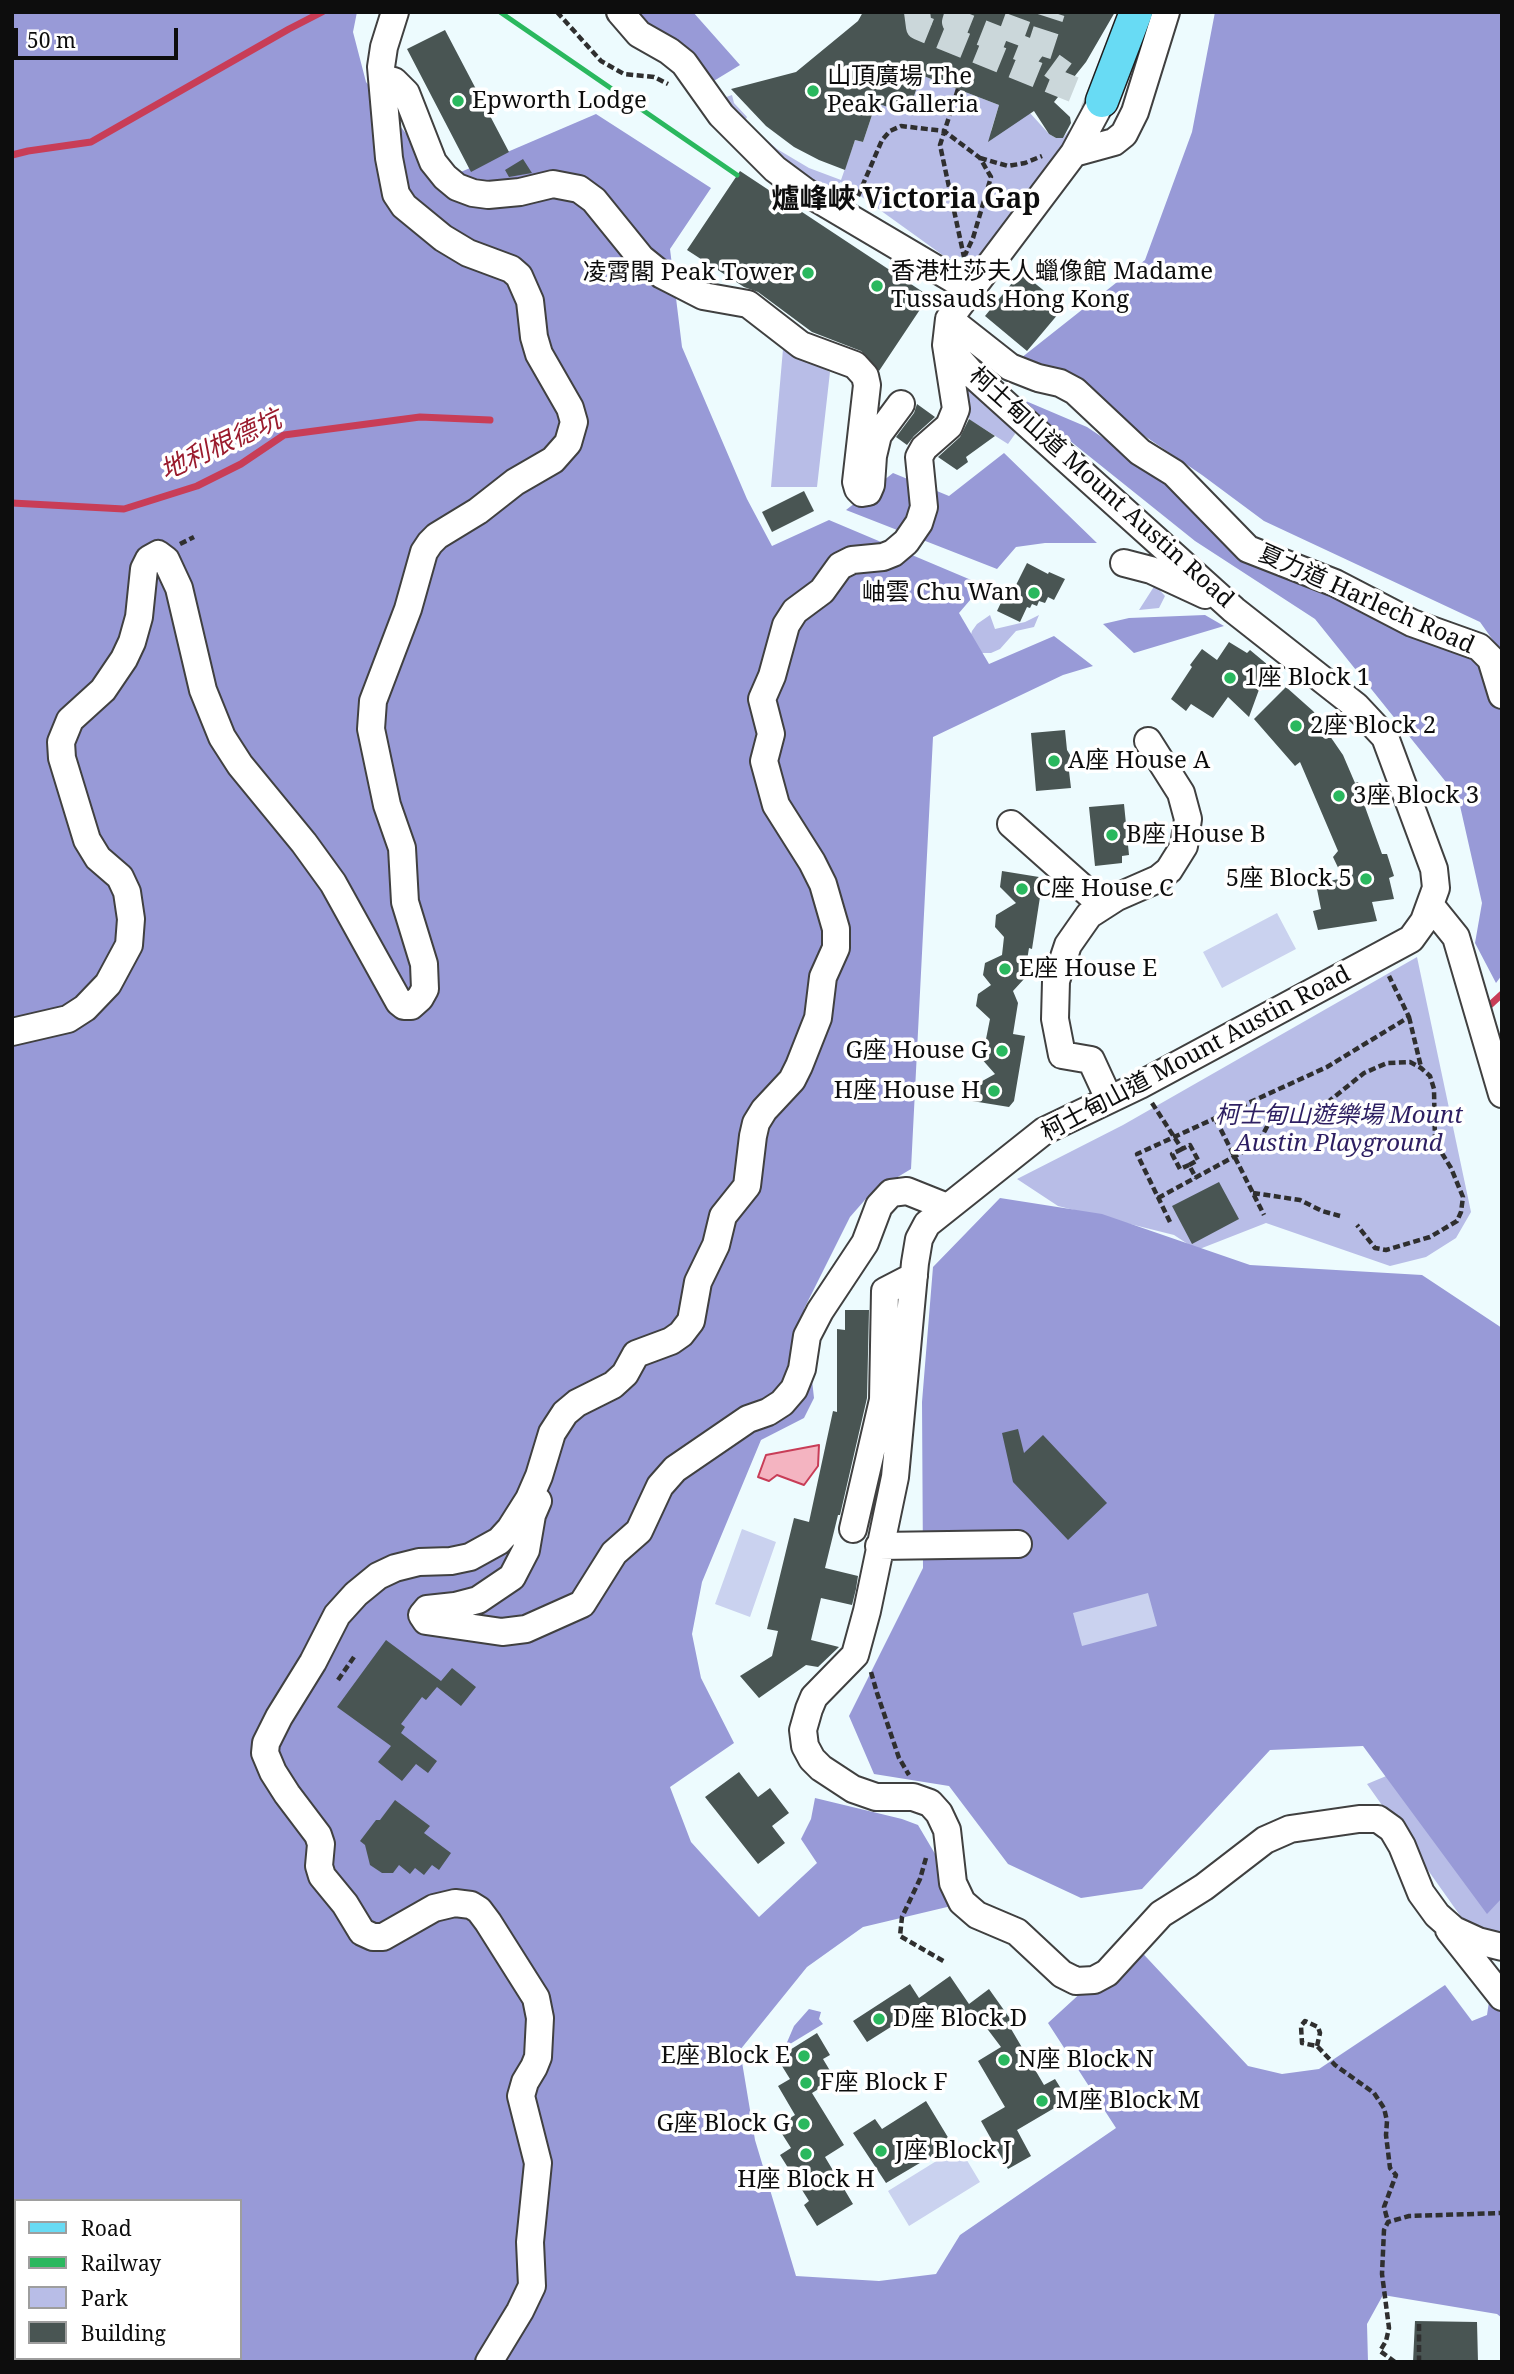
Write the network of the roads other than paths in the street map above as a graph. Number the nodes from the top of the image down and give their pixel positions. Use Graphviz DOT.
graph roads {
  1 [pos="395,12"];
  2 [pos="620,12"];
  3 [pos="1136,12"];
  4 [pos="1166,12"];
  5 [pos="382,78"];
  6 [pos="1102,101"];
  7 [pos="1079,144"];
  8 [pos="970,289"];
  9 [pos="949,318"];
  10 [pos="946,345"];
  11 [pos="901,404"];
  12 [pos="1124,563"];
  13 [pos="1234,610"];
  14 [pos="1502,695"];
  15 [pos="1148,741"];
  16 [pos="1011,824"];
  17 [pos="1102,905"];
  18 [pos="1431,906"];
  19 [pos="12,1032"];
  20 [pos="1502,1094"];
  21 [pos="1109,1099"];
  22 [pos="947,1207"];
  23 [pos="914,1276"];
  24 [pos="539,1476"];
  25 [pos="853,1529"];
  26 [pos="1018,1544"];
  27 [pos="879,1545"];
  28 [pos="1437,1915"];
  29 [pos="1502,1947"];
  30 [pos="1502,1997"];
  31 [pos="489,2362"];
  1 -- 5 [label="street"];
  2 -- 8 [label="street"];
  3 -- 6 [label="main road"];
  4 -- 7 [label="street"];
  5 -- 11 [label="street"];
  5 -- 19 [label="street"];
  6 -- 7 [label="street"];
  7 -- 8 [label="street"];
  8 -- 9 [label="street"];
  9 -- 10 [label="street"];
  9 -- 14 [label="street, 夏力道 Harlech Road"];
  10 -- 13 [label="street, 柯士甸山道 Mount Austin Road"];
  10 -- 24 [label="street"];
  12 -- 13 [label="street"];
  13 -- 18 [label="street, 柯士甸山道 Mount Austin Road"];
  15 -- 17 [label="street"];
  16 -- 17 [label="street"];
  17 -- 21 [label="street"];
  18 -- 20 [label="street"];
  18 -- 21 [label="street, 柯士甸山道 Mount Austin Road"];
  21 -- 22 [label="street, 柯士甸山道 Mount Austin Road"];
  22 -- 23 [label="street, 柯士甸山道 Mount Austin Road"];
  22 -- 24 [label="street"];
  23 -- 25 [label="street"];
  23 -- 27 [label="street, 柯士甸山道 Mount Austin Road"];
  24 -- 31 [label="street"];
  26 -- 27 [label="street"];
  27 -- 28 [label="street, 柯士甸山道 Mount Austin Road"];
  28 -- 29 [label="street, 柯士甸山道 Mount Austin Road"];
  28 -- 30 [label="street"];
}
